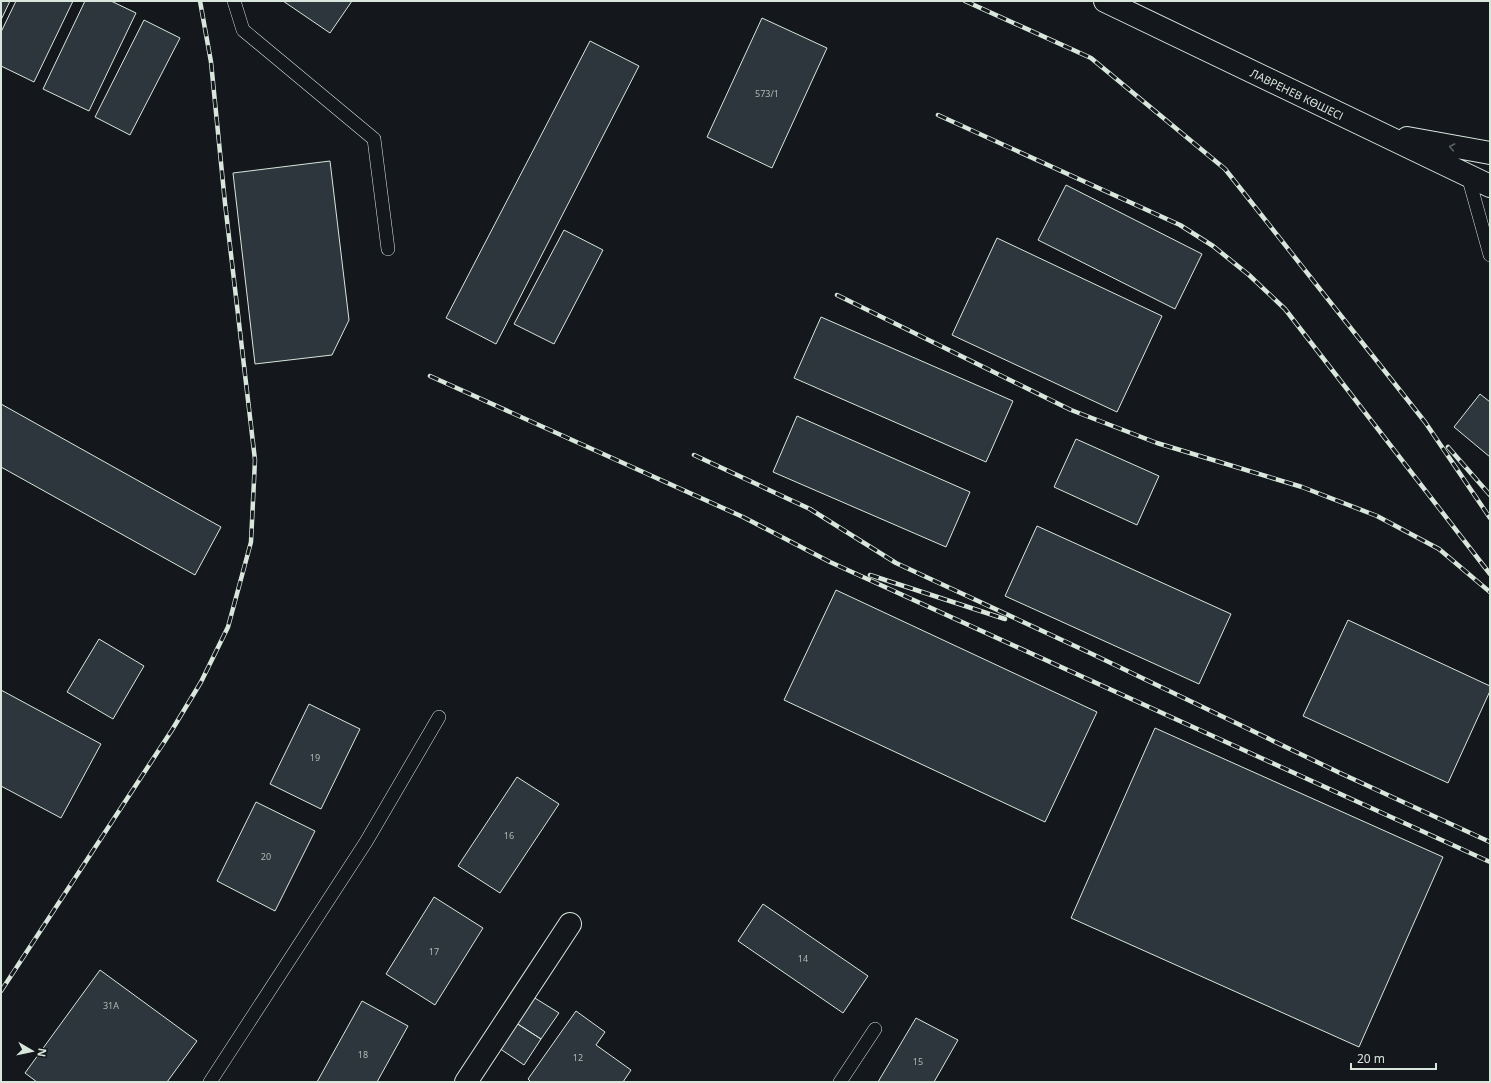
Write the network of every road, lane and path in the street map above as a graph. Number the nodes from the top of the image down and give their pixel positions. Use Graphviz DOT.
graph roads {
  1 [pos="234,1"];
  2 [pos="1105,1"];
  3 [pos="1379,133"];
  4 [pos="1490,153"];
  5 [pos="1468,176"];
  6 [pos="1490,186"];
  7 [pos="388,249"];
  8 [pos="1490,255"];
  9 [pos="439,718"];
  10 [pos="570,924"];
  11 [pos="875,1029"];
  12 [pos="210,1082"];
  13 [pos="466,1082"];
  14 [pos="840,1082"];
  1 -- 7 [label="lane"];
  2 -- 3 [label="main road, ЛАВРЕНЕВ КӨШЕСІ"];
  4 -- 3 [label="main road, one-way"];
  3 -- 5 [label="main road, ЛАВРЕНЕВ КӨШЕСІ"];
  5 -- 6 [label="main road, ЛАВРЕНЕВ КӨШЕСІ"];
  5 -- 8 [label="lane"];
  9 -- 12 [label="lane"];
  10 -- 13 [label="main road"];
  11 -- 14 [label="lane"];
}
